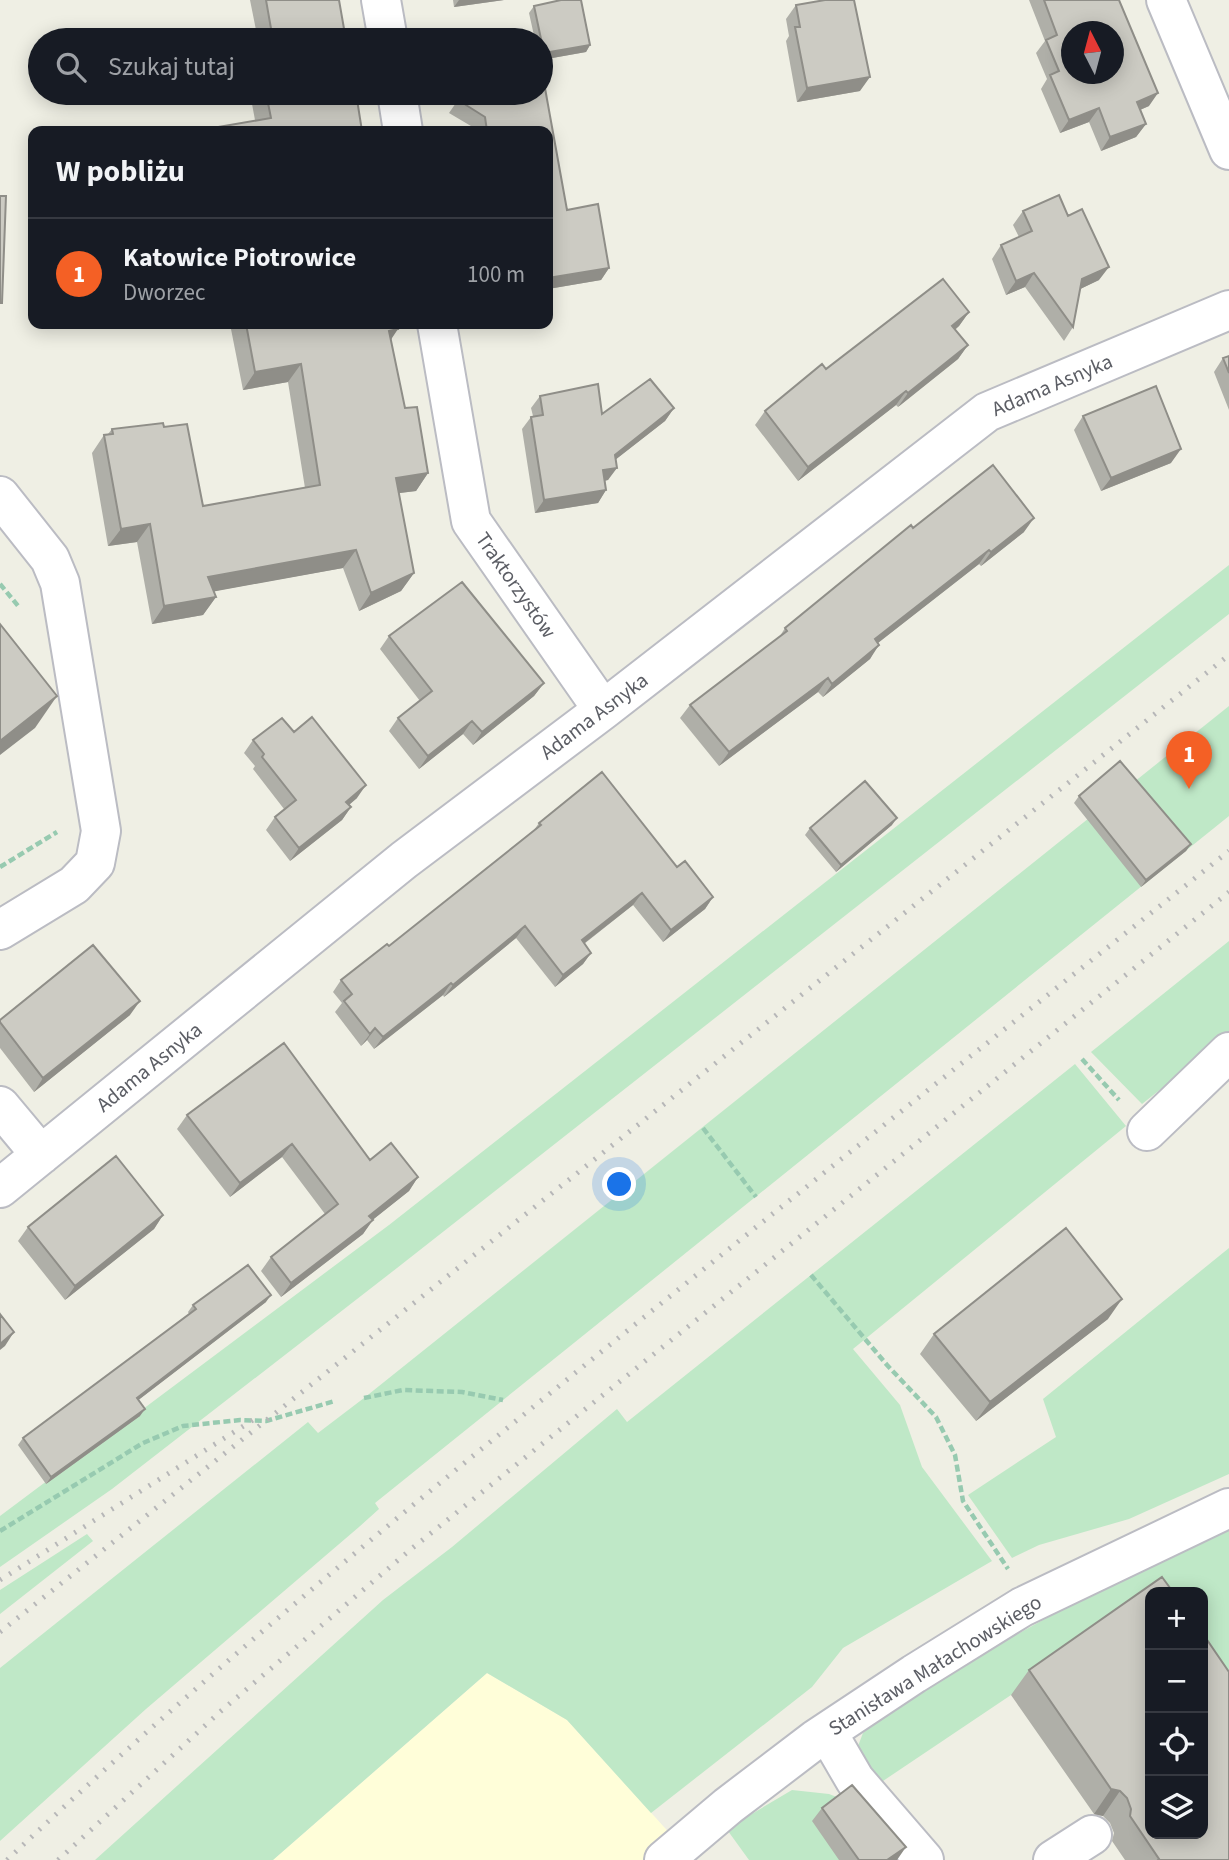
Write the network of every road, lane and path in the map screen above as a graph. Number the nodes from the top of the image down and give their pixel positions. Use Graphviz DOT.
graph roads {
  1 [pos="381,0"];
  2 [pos="1166,0"];
  3 [pos="386,28"];
  4 [pos="399,105"];
  5 [pos="402,126"];
  6 [pos="1229,150"];
  7 [pos="1229,310"];
  8 [pos="438,329"];
  9 [pos="0,496"];
  10 [pos="603,710"];
  11 [pos="0,930"];
  12 [pos="1229,1052"];
  13 [pos="1082,1059"];
  14 [pos="0,1106"];
  15 [pos="703,1128"];
  16 [pos="1147,1131"];
  17 [pos="41,1155"];
  18 [pos="0,1188"];
  19 [pos="756,1196"];
  20 [pos="811,1275"];
  21 [pos="364,1398"];
  22 [pos="503,1399"];
  23 [pos="335,1401"];
  24 [pos="1229,1508"];
  25 [pos="0,1531"];
  26 [pos="1010,1571"];
  27 [pos="827,1732"];
  28 [pos="1092,1835"];
  29 [pos="664,1860"];
  30 [pos="924,1860"];
  31 [pos="1053,1860"];
  1 -- 3 [label="street"];
  2 -- 6 [label="street"];
  4 -- 5 [label="street"];
  7 -- 10 [label="street, Adama Asnyka"];
  8 -- 10 [label="street, Traktorzystów"];
  9 -- 11 [label="street"];
  10 -- 17 [label="street, Adama Asnyka"];
  12 -- 16 [label="street"];
  13 -- 16 [label="path"];
  14 -- 17 [label="street"];
  15 -- 19 [label="path"];
  17 -- 18 [label="street, Adama Asnyka"];
  20 -- 26 [label="path"];
  21 -- 22 [label="path"];
  23 -- 25 [label="path"];
  24 -- 27 [label="street, Stanisława Małachowskiego"];
  27 -- 29 [label="street, Stanisława Małachowskiego"];
  27 -- 30 [label="street"];
  28 -- 31 [label="street"];
}
